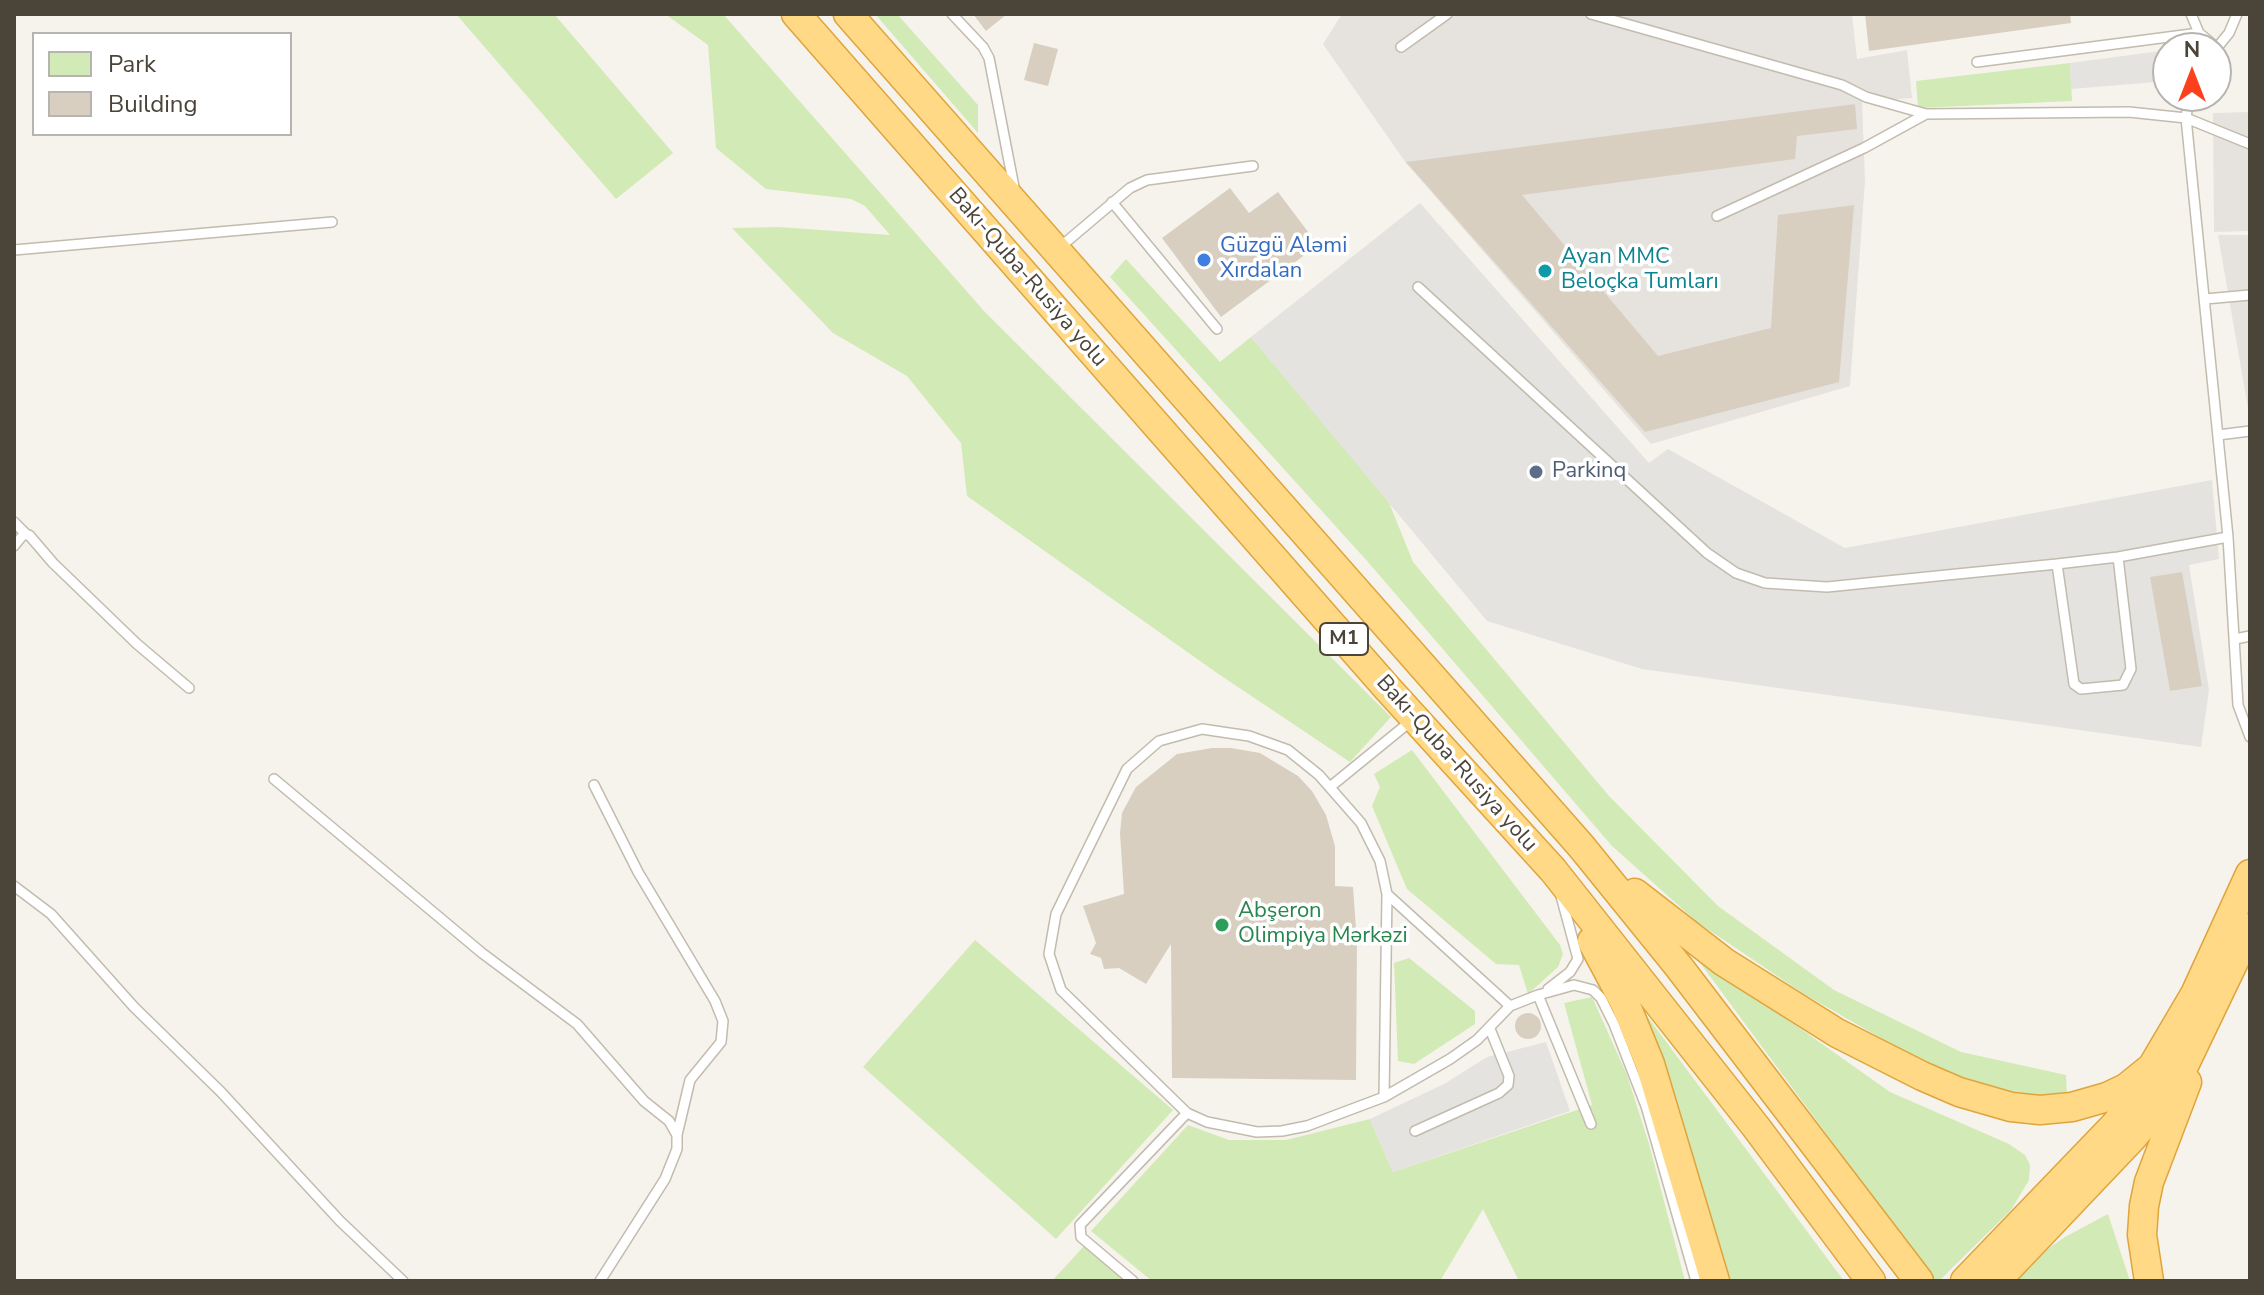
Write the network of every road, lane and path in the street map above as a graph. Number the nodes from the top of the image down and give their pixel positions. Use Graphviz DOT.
graph roads {
  1 [pos="796,14"];
  2 [pos="848,14"];
  3 [pos="952,14"];
  4 [pos="1447,14"];
  5 [pos="1591,14"];
  6 [pos="2152,39"];
  7 [pos="1401,47"];
  8 [pos="1977,62"];
  9 [pos="2187,112"];
  10 [pos="1926,114"];
  11 [pos="2186,118"];
  12 [pos="2250,144"];
  13 [pos="1253,166"];
  14 [pos="1112,202"];
  15 [pos="1018,207"];
  16 [pos="1717,216"];
  17 [pos="332,222"];
  18 [pos="14,250"];
  19 [pos="1057,250"];
  20 [pos="1418,287"];
  21 [pos="2250,295"];
  22 [pos="2205,299"];
  23 [pos="1217,329"];
  24 [pos="2250,431"];
  25 [pos="2218,435"];
  26 [pos="14,522"];
  27 [pos="26,534"];
  28 [pos="2228,537"];
  29 [pos="14,546"];
  30 [pos="2118,557"];
  31 [pos="2057,564"];
  32 [pos="2250,636"];
  33 [pos="2235,639"];
  34 [pos="189,688"];
  35 [pos="1414,719"];
  36 [pos="2250,737"];
  37 [pos="274,779"];
  38 [pos="594,785"];
  39 [pos="1330,787"];
  40 [pos="1581,846"];
  41 [pos="1553,870"];
  42 [pos="2250,874"];
  43 [pos="14,886"];
  44 [pos="1387,894"];
  45 [pos="2247,945"];
  46 [pos="2208,993"];
  47 [pos="1538,995"];
  48 [pos="1510,1006"];
  49 [pos="1490,1029"];
  50 [pos="1384,1097"];
  51 [pos="1187,1113"];
  52 [pos="1591,1124"];
  53 [pos="1415,1131"];
  54 [pos="677,1135"];
  55 [pos="1999,1267"];
  56 [pos="403,1281"];
  57 [pos="600,1281"];
  58 [pos="1133,1281"];
  59 [pos="1696,1281"];
  60 [pos="1715,1281"];
  61 [pos="1871,1281"];
  62 [pos="1919,1281"];
  63 [pos="1965,1281"];
  64 [pos="2149,1281"];
  1 -- 35 [label="highway, Bakı-Quba-Rusiya yolu / M1"];
  2 -- 15 [label="highway, Bakı-Quba-Rusiya yolu / M1"];
  3 -- 15 [label="lane"];
  4 -- 7 [label="lane"];
  5 -- 10 [label="lane"];
  6 -- 8 [label="lane"];
  9 -- 11 [label="lane"];
  10 -- 11 [label="lane"];
  10 -- 16 [label="lane"];
  11 -- 12 [label="lane"];
  11 -- 22 [label="lane"];
  13 -- 14 [label="lane"];
  14 -- 19 [label="lane"];
  14 -- 23 [label="lane"];
  15 -- 19 [label="highway, Bakı-Quba-Rusiya yolu / M1"];
  17 -- 18 [label="lane"];
  19 -- 40 [label="highway, Bakı-Quba-Rusiya yolu / M1"];
  20 -- 31 [label="lane"];
  21 -- 22 [label="lane"];
  22 -- 25 [label="lane"];
  24 -- 25 [label="lane"];
  25 -- 28 [label="lane"];
  26 -- 27 [label="lane"];
  27 -- 29 [label="lane"];
  27 -- 34 [label="lane"];
  28 -- 30 [label="lane"];
  28 -- 33 [label="lane"];
  30 -- 31 [label="lane"];
  30 -- 31 [label="lane"];
  32 -- 33 [label="lane"];
  33 -- 36 [label="lane"];
  35 -- 39 [label="lane"];
  35 -- 41 [label="highway, Bakı-Quba-Rusiya yolu / M1"];
  37 -- 54 [label="lane"];
  38 -- 54 [label="lane"];
  39 -- 44 [label="lane"];
  39 -- 51 [label="lane"];
  40 -- 46 [label="highway"];
  40 -- 62 [label="highway, Bakı-Quba-Rusiya yolu / M1"];
  41 -- 47 [label="lane"];
  41 -- 60 [label="highway"];
  41 -- 61 [label="highway, Bakı-Quba-Rusiya yolu / M1"];
  42 -- 46 [label="highway"];
  43 -- 56 [label="lane"];
  44 -- 48 [label="lane"];
  44 -- 50 [label="lane"];
  45 -- 46 [label="highway"];
  46 -- 55 [label="highway"];
  46 -- 64 [label="highway"];
  47 -- 48 [label="lane"];
  47 -- 52 [label="lane"];
  47 -- 59 [label="lane"];
  48 -- 49 [label="lane"];
  49 -- 50 [label="lane"];
  49 -- 53 [label="lane"];
  50 -- 51 [label="lane"];
  51 -- 58 [label="lane"];
  54 -- 57 [label="lane"];
  55 -- 63 [label="highway"];
}
